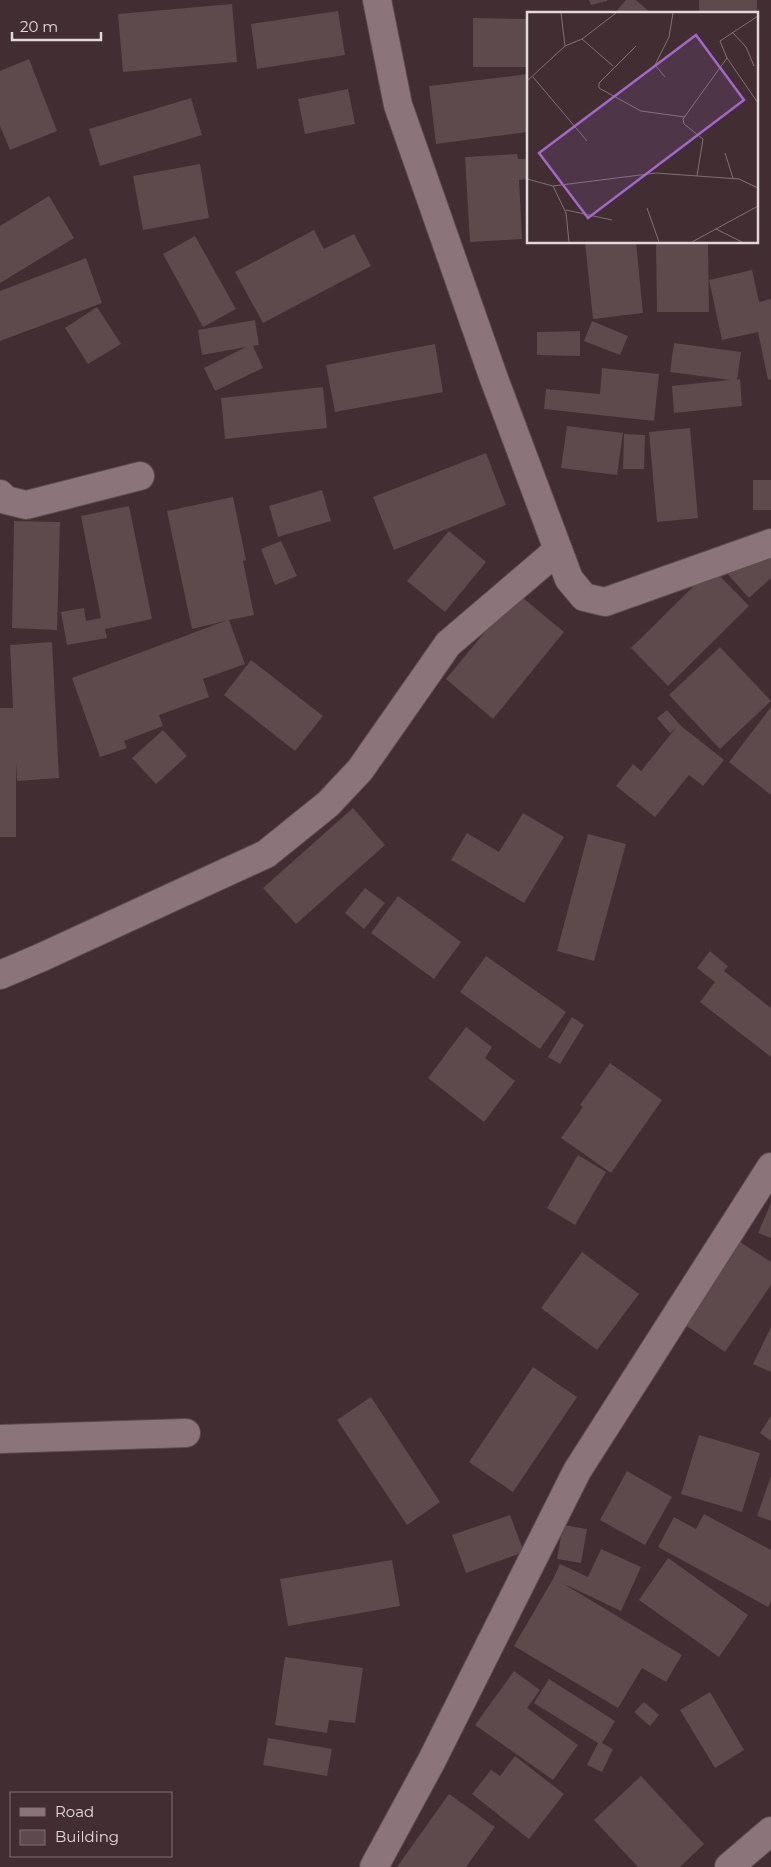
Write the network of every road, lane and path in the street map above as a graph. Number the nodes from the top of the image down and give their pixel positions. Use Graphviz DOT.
graph roads {
  1 [pos="377,0"];
  2 [pos="140,476"];
  3 [pos="0,494"];
  4 [pos="771,543"];
  5 [pos="558,550"];
  6 [pos="0,975"];
  7 [pos="771,1166"];
  8 [pos="186,1433"];
  9 [pos="0,1439"];
  10 [pos="771,1831"];
  11 [pos="374,1867"];
  12 [pos="729,1867"];
  1 -- 5 [label="street"];
  2 -- 3 [label="street"];
  4 -- 5 [label="street"];
  5 -- 6 [label="street"];
  7 -- 11 [label="street"];
  8 -- 9 [label="street"];
  10 -- 12 [label="street"];
}
